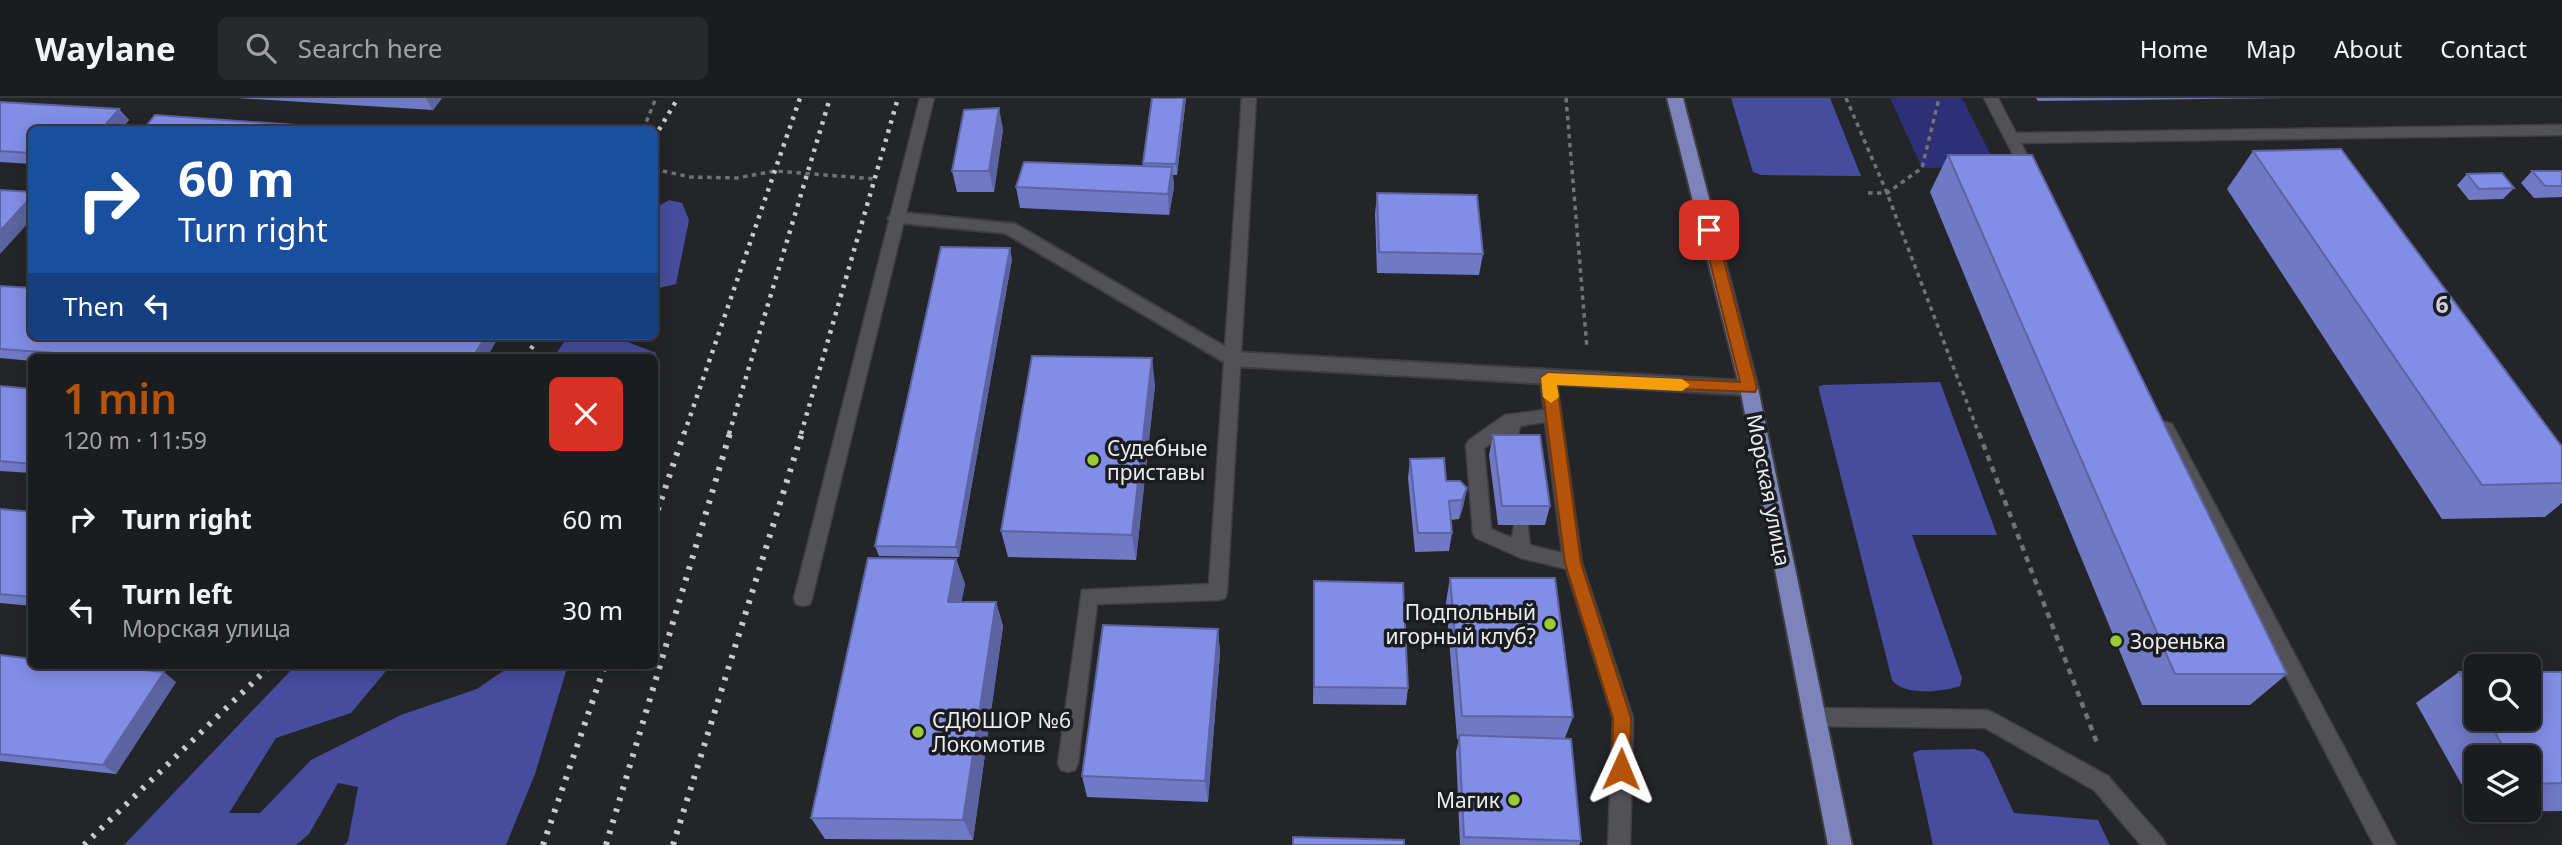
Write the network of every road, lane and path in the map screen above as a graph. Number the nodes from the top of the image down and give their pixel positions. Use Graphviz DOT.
graph roads {
  1 [pos="656,98"];
  2 [pos="927,98"];
  3 [pos="1249,98"];
  4 [pos="1566,98"];
  5 [pos="1675,98"];
  6 [pos="1846,98"];
  7 [pos="1938,98"];
  8 [pos="1991,98"];
  9 [pos="645,126"];
  10 [pos="2562,130"];
  11 [pos="2306,132"];
  12 [pos="2011,138"];
  13 [pos="2322,154"];
  14 [pos="658,170"];
  15 [pos="906,179"];
  16 [pos="2037,187"];
  17 [pos="1868,193"];
  18 [pos="1887,194"];
  19 [pos="896,218"];
  20 [pos="1231,359"];
  21 [pos="1548,378"];
  22 [pos="1589,381"];
  23 [pos="1749,388"];
  24 [pos="1553,415"];
  25 [pos="2160,418"];
  26 [pos="1511,420"];
  27 [pos="1512,443"];
  28 [pos="1521,525"];
  29 [pos="1521,550"];
  30 [pos="1573,563"];
  31 [pos="803,598"];
  32 [pos="1812,717"];
  33 [pos="1068,763"];
  34 [pos="2121,806"];
  35 [pos="1619,845"];
  36 [pos="1840,845"];
  37 [pos="2155,845"];
  38 [pos="2385,845"];
  1 -- 9 [label="path"];
  2 -- 15 [label="lane"];
  3 -- 20 [label="lane"];
  4 -- 22 [label="path"];
  5 -- 23 [label="main road, Морская улица"];
  6 -- 18 [label="path"];
  7 -- 18 [label="path"];
  8 -- 12 [label="lane"];
  10 -- 11 [label="lane"];
  11 -- 12 [label="lane"];
  11 -- 13 [label="lane"];
  12 -- 16 [label="lane"];
  14 -- 15 [label="path"];
  15 -- 19 [label="lane"];
  17 -- 18 [label="path"];
  18 -- 34 [label="path"];
  19 -- 20 [label="street"];
  19 -- 31 [label="lane"];
  20 -- 21 [label="street"];
  20 -- 33 [label="lane"];
  21 -- 22 [label="street"];
  21 -- 24 [label="lane"];
  22 -- 23 [label="street"];
  23 -- 32 [label="main road, Морская улица"];
  24 -- 26 [label="lane"];
  24 -- 30 [label="lane"];
  25 -- 38 [label="lane"];
  26 -- 27 [label="lane"];
  26 -- 29 [label="lane"];
  28 -- 29 [label="lane"];
  29 -- 30 [label="lane"];
  30 -- 35 [label="lane"];
  32 -- 34 [label="lane"];
  32 -- 36 [label="main road, Морская улица"];
  34 -- 37 [label="lane"];
}
